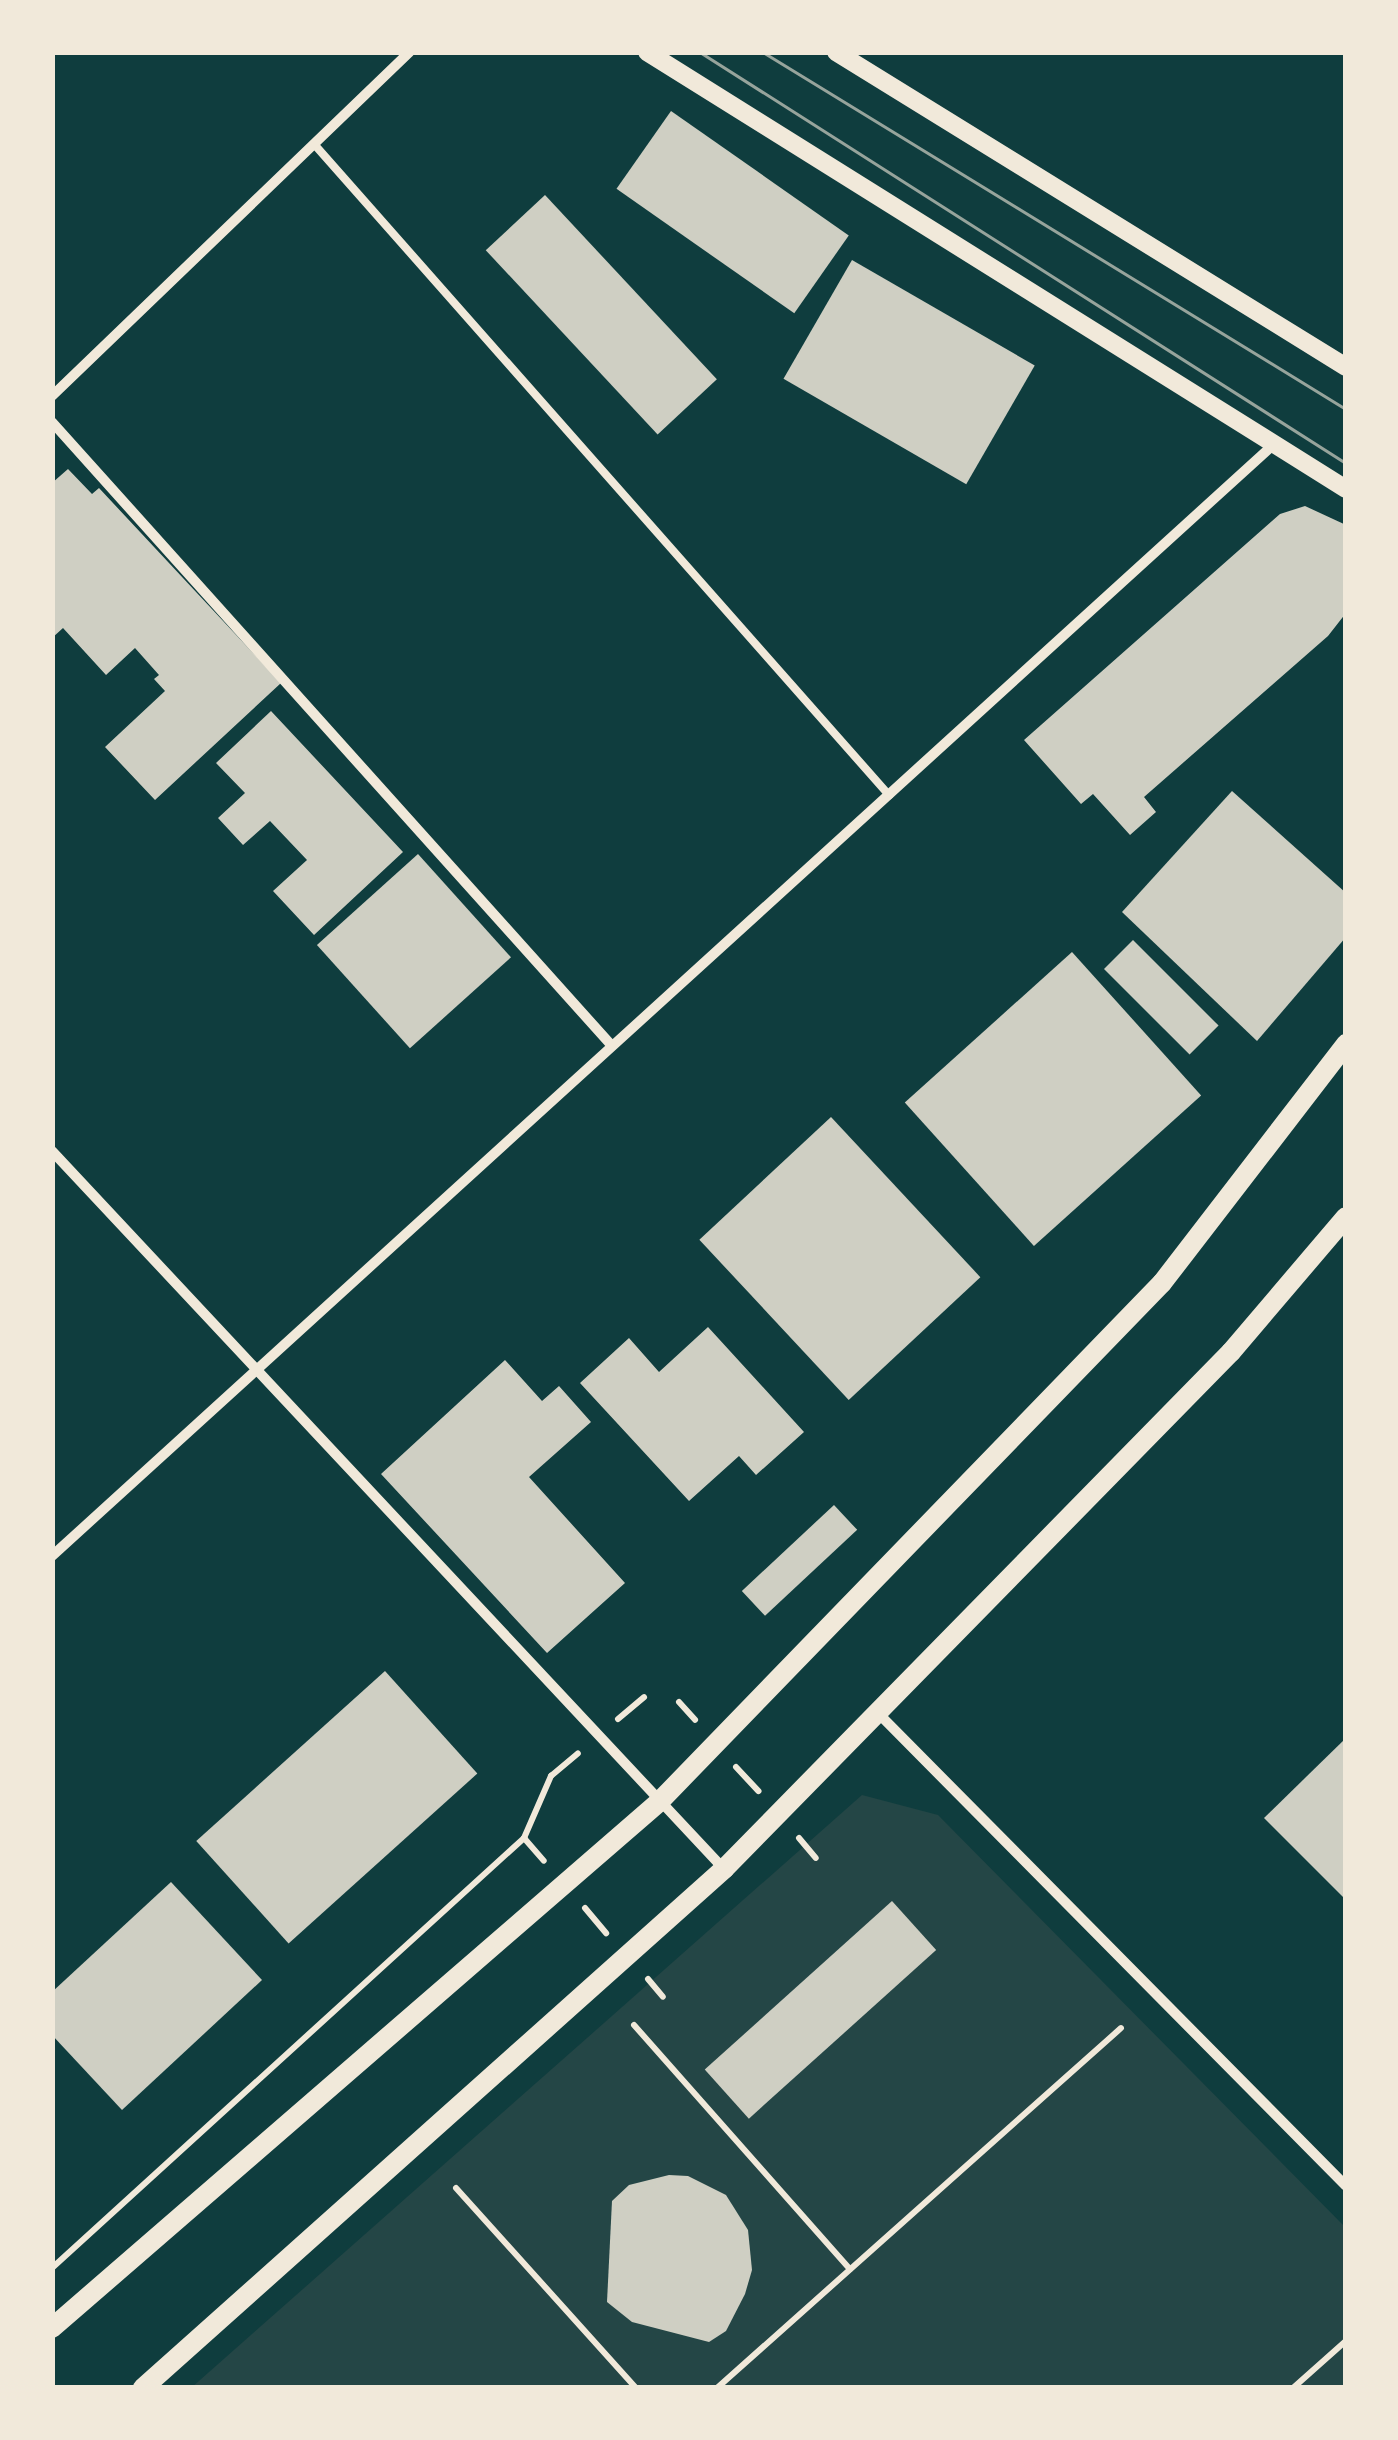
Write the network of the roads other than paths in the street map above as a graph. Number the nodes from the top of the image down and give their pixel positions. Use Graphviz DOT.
graph roads {
  1 [pos="409,52"];
  2 [pos="647,52"];
  3 [pos="836,52"];
  4 [pos="314,144"];
  5 [pos="1343,361"];
  6 [pos="52,396"];
  7 [pos="52,422"];
  8 [pos="1274,444"];
  9 [pos="1346,488"];
  10 [pos="889,795"];
  11 [pos="1346,1044"];
  12 [pos="612,1046"];
  13 [pos="52,1151"];
  14 [pos="1346,1217"];
  15 [pos="256,1370"];
  16 [pos="52,1556"];
  17 [pos="878,1713"];
  18 [pos="659,1802"];
  19 [pos="724,1869"];
  20 [pos="1346,2186"];
  21 [pos="52,2328"];
  22 [pos="143,2388"];
  1 -- 4 [label="street"];
  2 -- 8 [label="street"];
  3 -- 5 [label="street"];
  4 -- 6 [label="street"];
  4 -- 10 [label="lane"];
  7 -- 12 [label="street"];
  8 -- 9 [label="street"];
  8 -- 10 [label="street"];
  10 -- 12 [label="street"];
  11 -- 18 [label="main road"];
  12 -- 15 [label="street"];
  13 -- 15 [label="street"];
  14 -- 17 [label="main road"];
  15 -- 16 [label="street"];
  15 -- 18 [label="street"];
  17 -- 19 [label="main road"];
  17 -- 20 [label="street"];
  18 -- 19 [label="street"];
  18 -- 21 [label="main road"];
  19 -- 22 [label="main road"];
}
